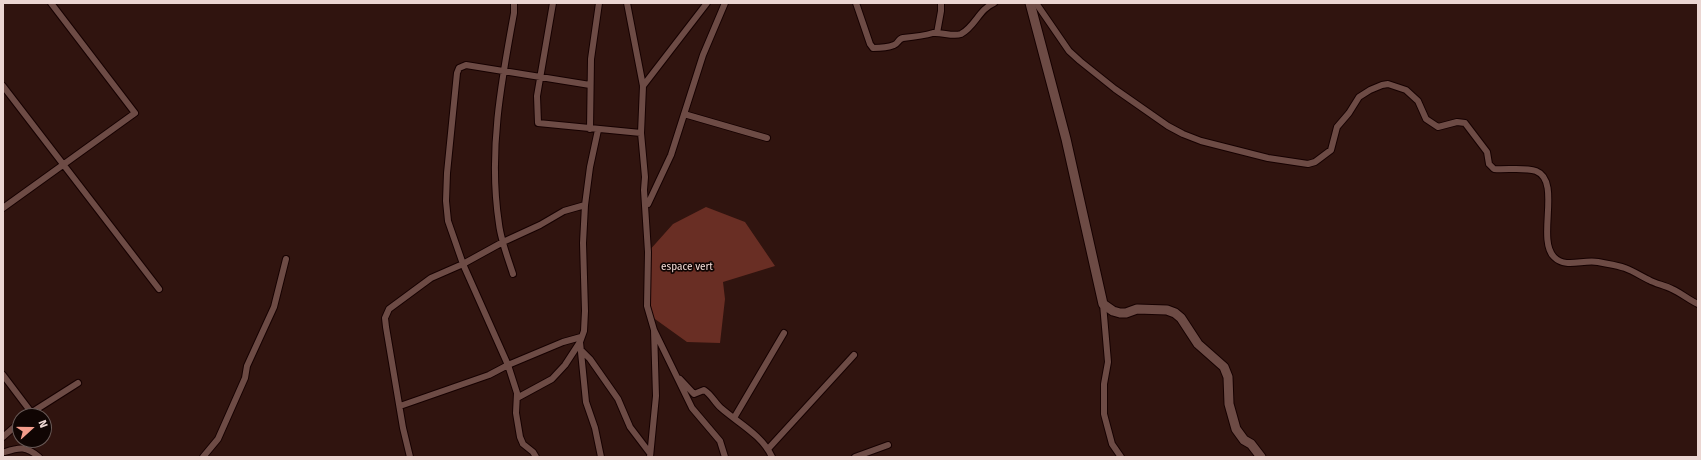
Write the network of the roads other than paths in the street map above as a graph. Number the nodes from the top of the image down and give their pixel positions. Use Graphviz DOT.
graph roads {
  1 [pos="51,3"];
  2 [pos="514,3"];
  3 [pos="553,3"];
  4 [pos="598,3"];
  5 [pos="626,3"];
  6 [pos="707,3"];
  7 [pos="725,3"];
  8 [pos="856,3"];
  9 [pos="941,3"];
  10 [pos="994,3"];
  11 [pos="1030,3"];
  12 [pos="1036,3"];
  13 [pos="937,33"];
  14 [pos="503,72"];
  15 [pos="541,78"];
  16 [pos="590,85"];
  17 [pos="3,86"];
  18 [pos="643,86"];
  19 [pos="684,114"];
  20 [pos="590,129"];
  21 [pos="598,130"];
  22 [pos="641,133"];
  23 [pos="766,138"];
  24 [pos="63,165"];
  25 [pos="648,204"];
  26 [pos="585,205"];
  27 [pos="3,208"];
  28 [pos="503,242"];
  29 [pos="286,258"];
  30 [pos="463,264"];
  31 [pos="513,274"];
  32 [pos="159,289"];
  33 [pos="1103,304"];
  34 [pos="1698,304"];
  35 [pos="654,330"];
  36 [pos="784,333"];
  37 [pos="581,340"];
  38 [pos="581,350"];
  39 [pos="854,355"];
  40 [pos="508,364"];
  41 [pos="3,375"];
  42 [pos="676,375"];
  43 [pos="78,383"];
  44 [pos="517,398"];
  45 [pos="400,406"];
  46 [pos="24,408"];
  47 [pos="38,408"];
  48 [pos="734,418"];
  49 [pos="12,429"];
  50 [pos="3,437"];
  51 [pos="888,445"];
  52 [pos="768,449"];
  53 [pos="5,452"];
  54 [pos="649,455"];
  55 [pos="39,457"];
  56 [pos="203,457"];
  57 [pos="410,457"];
  58 [pos="536,457"];
  59 [pos="601,457"];
  60 [pos="725,457"];
  61 [pos="772,457"];
  62 [pos="855,457"];
  63 [pos="1121,457"];
  64 [pos="1261,457"];
  1 -- 24 [label="street"];
  2 -- 14 [label="street"];
  3 -- 15 [label="street"];
  4 -- 16 [label="street"];
  5 -- 18 [label="street"];
  6 -- 18 [label="street"];
  7 -- 19 [label="street"];
  8 -- 13 [label="street"];
  9 -- 13 [label="street"];
  10 -- 13 [label="street"];
  11 -- 33 [label="street"];
  12 -- 34 [label="street"];
  14 -- 15 [label="street"];
  14 -- 28 [label="street"];
  14 -- 30 [label="street"];
  15 -- 16 [label="street"];
  15 -- 20 [label="street"];
  16 -- 20 [label="street"];
  17 -- 24 [label="street"];
  18 -- 22 [label="street"];
  19 -- 23 [label="street"];
  19 -- 25 [label="street"];
  20 -- 21 [label="street"];
  21 -- 22 [label="street"];
  21 -- 26 [label="street"];
  22 -- 35 [label="street"];
  24 -- 27 [label="street"];
  24 -- 32 [label="street"];
  26 -- 28 [label="street"];
  26 -- 37 [label="street"];
  28 -- 30 [label="street"];
  28 -- 31 [label="street"];
  29 -- 56 [label="street"];
  30 -- 40 [label="street"];
  30 -- 45 [label="street"];
  33 -- 63 [label="street"];
  33 -- 64 [label="street"];
  35 -- 42 [label="street"];
  35 -- 54 [label="street"];
  36 -- 48 [label="street"];
  37 -- 38 [label="street"];
  37 -- 40 [label="street"];
  37 -- 44 [label="street"];
  38 -- 54 [label="street"];
  38 -- 59 [label="street"];
  39 -- 52 [label="street"];
  40 -- 44 [label="street"];
  40 -- 45 [label="street"];
  41 -- 46 [label="street"];
  42 -- 48 [label="street"];
  42 -- 60 [label="street"];
  43 -- 47 [label="street"];
  44 -- 58 [label="street"];
  45 -- 57 [label="street"];
  48 -- 52 [label="street"];
  49 -- 50 [label="street"];
  51 -- 62 [label="street"];
  52 -- 61 [label="street"];
  53 -- 55 [label="street"];
}
